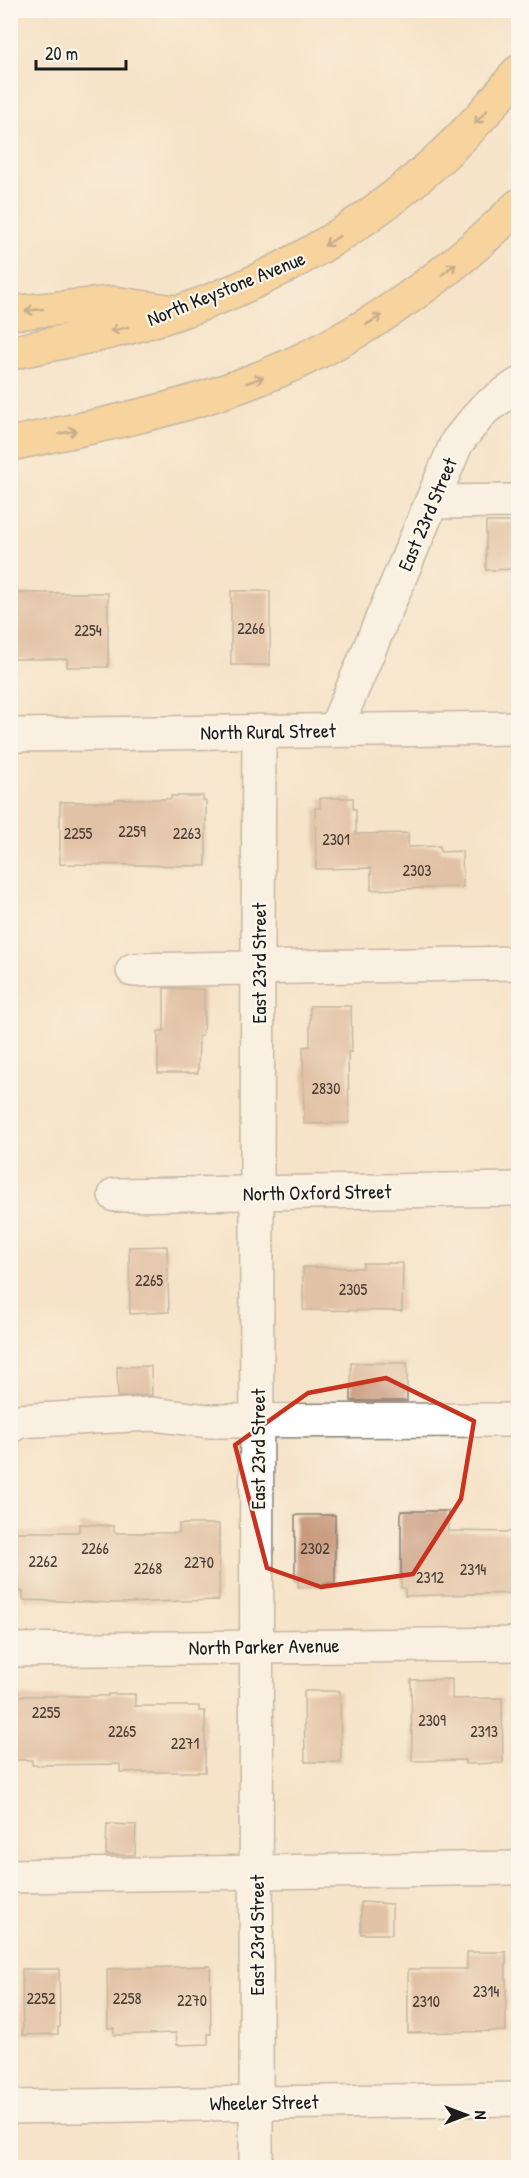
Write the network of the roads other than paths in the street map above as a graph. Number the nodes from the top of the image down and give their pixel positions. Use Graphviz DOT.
graph roads {
  1 [pos="519,72"];
  2 [pos="519,206"];
  3 [pos="175,312"];
  4 [pos="10,313"];
  5 [pos="10,353"];
  6 [pos="519,385"];
  7 [pos="10,444"];
  8 [pos="519,501"];
  9 [pos="432,502"];
  10 [pos="519,728"];
  11 [pos="335,730"];
  12 [pos="259,731"];
  13 [pos="17,735"];
  14 [pos="519,963"];
  15 [pos="258,966"];
  16 [pos="133,970"];
  17 [pos="519,1189"];
  18 [pos="256,1193"];
  19 [pos="115,1195"];
  20 [pos="519,1420"];
  21 [pos="256,1421"];
  22 [pos="10,1427"];
  23 [pos="519,1644"];
  24 [pos="256,1646"];
  25 [pos="10,1650"];
  26 [pos="519,1868"];
  27 [pos="256,1873"];
  28 [pos="10,1876"];
  29 [pos="519,2099"];
  30 [pos="256,2102"];
  31 [pos="10,2107"];
  32 [pos="256,2168"];
  1 -- 3 [label="main road, North Keystone Avenue, one-way"];
  7 -- 2 [label="main road, one-way"];
  3 -- 4 [label="main road, one-way"];
  3 -- 5 [label="main road, North Keystone Avenue, one-way"];
  6 -- 9 [label="street, East 23rd Street"];
  8 -- 9 [label="street"];
  9 -- 11 [label="street, East 23rd Street"];
  10 -- 11 [label="street, North Rural Street"];
  11 -- 12 [label="street, North Rural Street"];
  12 -- 13 [label="street, North Rural Street"];
  12 -- 15 [label="street, East 23rd Street"];
  14 -- 15 [label="street"];
  15 -- 16 [label="street"];
  15 -- 18 [label="street, East 23rd Street"];
  17 -- 18 [label="street, North Oxford Street"];
  18 -- 19 [label="street, North Oxford Street"];
  18 -- 21 [label="street, East 23rd Street"];
  20 -- 21 [label="street"];
  21 -- 22 [label="street"];
  21 -- 24 [label="street, East 23rd Street"];
  23 -- 24 [label="street, North Parker Avenue"];
  24 -- 25 [label="street, North Parker Avenue"];
  24 -- 27 [label="street, East 23rd Street"];
  26 -- 27 [label="street"];
  27 -- 28 [label="street"];
  27 -- 30 [label="street, East 23rd Street"];
  29 -- 30 [label="street, Wheeler Street"];
  30 -- 31 [label="street, Wheeler Street"];
  30 -- 32 [label="street, East 23rd Street"];
}
